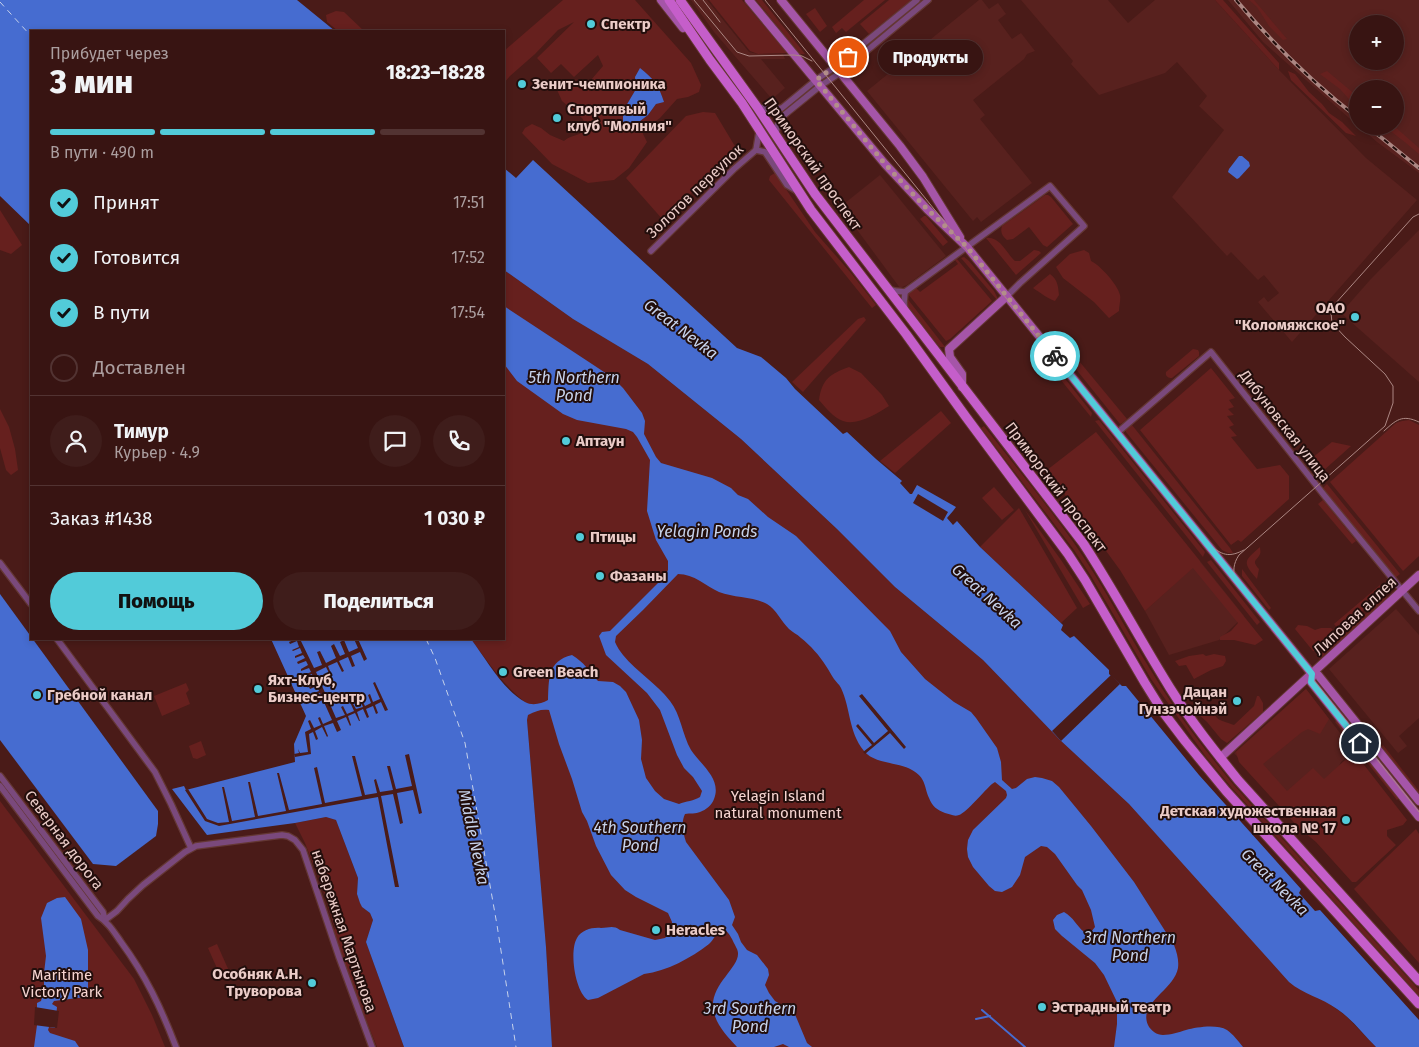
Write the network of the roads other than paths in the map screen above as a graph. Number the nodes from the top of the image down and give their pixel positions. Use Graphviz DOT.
graph roads {
  1 [pos="661,0"];
  2 [pos="669,0"];
  3 [pos="680,0"];
  4 [pos="749,0"];
  5 [pos="781,0"];
  6 [pos="917,0"];
  7 [pos="928,0"];
  8 [pos="710,60"];
  9 [pos="837,70"];
  10 [pos="818,83"];
  11 [pos="757,106"];
  12 [pos="759,130"];
  13 [pos="776,135"];
  14 [pos="756,150"];
  15 [pos="799,191"];
  16 [pos="967,247"];
  17 [pos="651,251"];
  18 [pos="887,289"];
  19 [pos="905,292"];
  20 [pos="1007,296"];
  21 [pos="905,313"];
  22 [pos="962,387"];
  23 [pos="1117,433"];
  24 [pos="0,562"];
  25 [pos="1419,575"];
  26 [pos="1402,591"];
  27 [pos="30,603"];
  28 [pos="1419,611"];
  29 [pos="58,640"];
  30 [pos="1312,674"];
  31 [pos="1220,758"];
  32 [pos="0,776"];
  33 [pos="0,786"];
  34 [pos="1419,801"];
  35 [pos="1419,817"];
  36 [pos="191,848"];
  37 [pos="105,920"];
  38 [pos="1419,982"];
  39 [pos="1419,1004"];
  40 [pos="176,1047"];
  41 [pos="372,1047"];
  1 -- 8 [label="main road, Приморский проспект"];
  2 -- 8 [label="main road, Приморский проспект"];
  3 -- 11 [label="main road, Приморский проспект"];
  4 -- 10 [label="main road"];
  5 -- 9 [label="main road"];
  6 -- 9 [label="street"];
  7 -- 9 [label="street"];
  8 -- 12 [label="main road, Приморский проспект"];
  9 -- 10 [label="street"];
  9 -- 16 [label="main road"];
  10 -- 11 [label="street"];
  10 -- 13 [label="street"];
  10 -- 16 [label="main road"];
  11 -- 13 [label="main road, Приморский проспект"];
  12 -- 14 [label="street, Золотов переулок"];
  12 -- 15 [label="main road, Приморский проспект"];
  13 -- 18 [label="main road, Приморский проспект"];
  14 -- 15 [label="street, Золотов переулок"];
  14 -- 17 [label="street, Золотов переулок"];
  15 -- 39 [label="main road, Приморский проспект"];
  16 -- 19 [label="street"];
  16 -- 20 [label="main road"];
  16 -- 20 [label="street"];
  18 -- 19 [label="street"];
  18 -- 21 [label="main road, Приморский проспект"];
  19 -- 21 [label="street"];
  20 -- 22 [label="main road"];
  20 -- 23 [label="main road"];
  21 -- 22 [label="main road, Приморский проспект"];
  22 -- 31 [label="main road, Приморский проспект"];
  23 -- 26 [label="street, Дибуновская улица"];
  23 -- 30 [label="main road"];
  24 -- 27 [label="street"];
  25 -- 26 [label="main road, Липовая аллея"];
  26 -- 28 [label="street, Дибуновская улица"];
  26 -- 30 [label="main road, Липовая аллея"];
  29 -- 36 [label="street"];
  30 -- 31 [label="main road, Липовая аллея"];
  30 -- 34 [label="main road"];
  30 -- 35 [label="main road"];
  31 -- 38 [label="main road, Приморский проспект"];
  32 -- 37 [label="street, Северная дорога"];
  33 -- 37 [label="street, Северная дорога"];
  36 -- 37 [label="street"];
  36 -- 41 [label="street, набережная Мартынова"];
  37 -- 40 [label="street, Северная дорога"];
}
